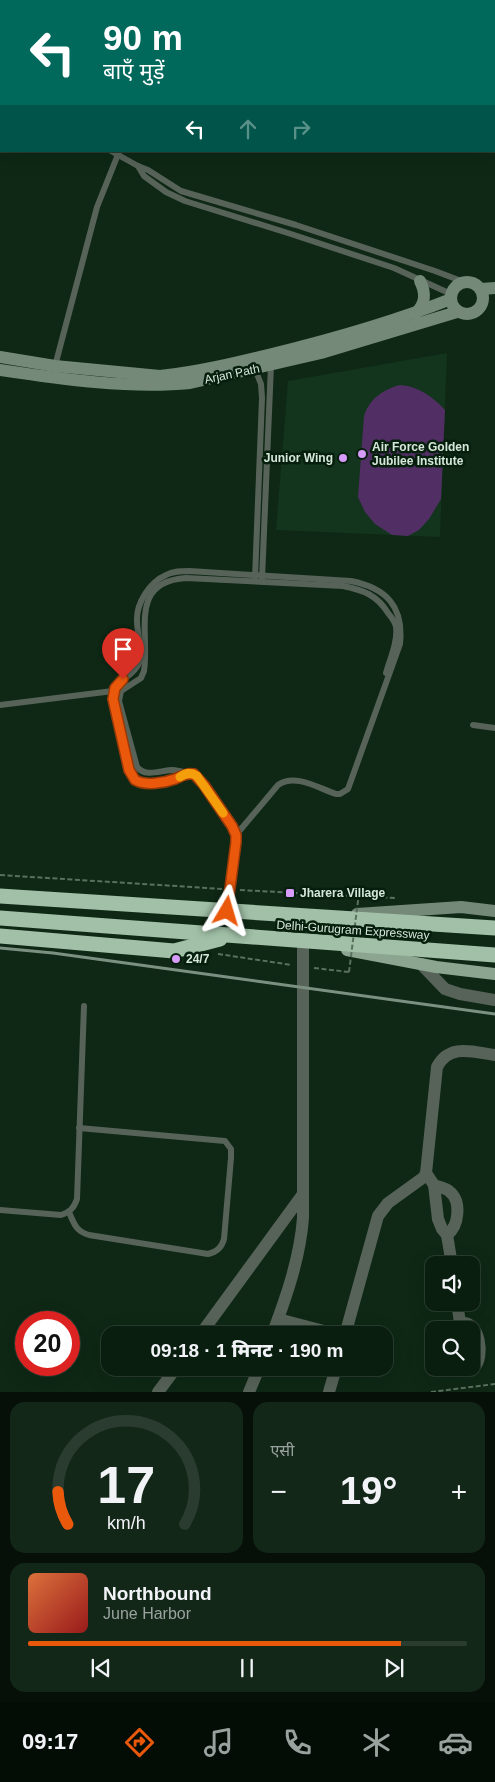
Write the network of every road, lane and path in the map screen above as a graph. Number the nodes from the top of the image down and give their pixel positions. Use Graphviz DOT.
graph roads {
  1 [pos="119,153"];
  2 [pos="138,166"];
  3 [pos="420,281"];
  4 [pos="464,282"];
  5 [pos="495,288"];
  6 [pos="481,289"];
  7 [pos="451,297"];
  8 [pos="495,305"];
  9 [pos="482,307"];
  10 [pos="457,312"];
  11 [pos="416,313"];
  12 [pos="0,357"];
  13 [pos="271,365"];
  14 [pos="55,366"];
  15 [pos="255,369"];
  16 [pos="0,370"];
  17 [pos="258,578"];
  18 [pos="114,692"];
  19 [pos="0,704"];
  20 [pos="473,725"];
  21 [pos="495,728"];
  22 [pos="184,774"];
  23 [pos="236,835"];
  24 [pos="0,875"];
  25 [pos="230,889"];
  26 [pos="0,896"];
  27 [pos="227,911"];
  28 [pos="495,911"];
  29 [pos="309,917"];
  30 [pos="0,918"];
  31 [pos="495,928"];
  32 [pos="0,936"];
  33 [pos="231,936"];
  34 [pos="303,941"];
  35 [pos="495,955"];
  36 [pos="421,964"];
  37 [pos="322,968"];
  38 [pos="495,974"];
  39 [pos="495,1000"];
  40 [pos="84,1006"];
  41 [pos="495,1055"];
  42 [pos="79,1128"];
  43 [pos="426,1173"];
  44 [pos="434,1185"];
  45 [pos="303,1194"];
  46 [pos="0,1210"];
  47 [pos="69,1212"];
  48 [pos="447,1235"];
  49 [pos="450,1256"];
  50 [pos="278,1319"];
  51 [pos="207,1326"];
  52 [pos="275,1326"];
  53 [pos="305,1326"];
  54 [pos="347,1326"];
  55 [pos="170,1376"];
  56 [pos="256,1376"];
  57 [pos="334,1376"];
  58 [pos="495,1384"];
  59 [pos="158,1392"];
  60 [pos="250,1392"];
  61 [pos="329,1392"];
  62 [pos="431,1392"];
  1 -- 2 [label="lane"];
  1 -- 14 [label="lane"];
  2 -- 3 [label="lane"];
  2 -- 4 [label="lane"];
  3 -- 7 [label="lane"];
  3 -- 11 [label="main road"];
  4 -- 6 [label="main road"];
  4 -- 7 [label="main road"];
  5 -- 6 [label="main road"];
  6 -- 9 [label="main road"];
  7 -- 10 [label="main road"];
  7 -- 11 [label="main road, Arjan Path"];
  8 -- 9 [label="main road"];
  9 -- 10 [label="main road"];
  10 -- 13 [label="main road, Arjan Path"];
  11 -- 14 [label="main road, Arjan Path"];
  12 -- 14 [label="main road, Arjan Path"];
  13 -- 15 [label="main road, Arjan Path"];
  13 -- 17 [label="lane"];
  15 -- 16 [label="main road, Arjan Path"];
  15 -- 17 [label="lane"];
  17 -- 18 [label="lane"];
  17 -- 22 [label="lane"];
  17 -- 23 [label="lane"];
  18 -- 19 [label="lane"];
  18 -- 22 [label="lane"];
  20 -- 21 [label="lane"];
  22 -- 23 [label="lane"];
  23 -- 25 [label="lane"];
  24 -- 25 [label="path"];
  25 -- 27 [label="lane"];
  25 -- 37 [label="path, bridge"];
  26 -- 27 [label="highway, Delhi-Gurugram Expressway"];
  27 -- 29 [label="highway, Delhi-Gurugram Expressway"];
  28 -- 29 [label="main road"];
  29 -- 31 [label="highway, Delhi-Gurugram Expressway"];
  30 -- 33 [label="highway, Delhi-Gurugram Expressway"];
  32 -- 33 [label="highway"];
  33 -- 34 [label="highway, Delhi-Gurugram Expressway"];
  34 -- 35 [label="highway, Delhi-Gurugram Expressway"];
  34 -- 36 [label="main road"];
  34 -- 45 [label="street"];
  36 -- 38 [label="main road"];
  36 -- 39 [label="street"];
  40 -- 42 [label="lane"];
  41 -- 43 [label="street"];
  42 -- 47 [label="lane"];
  42 -- 47 [label="lane"];
  43 -- 44 [label="street"];
  43 -- 54 [label="street"];
  44 -- 48 [label="street"];
  44 -- 48 [label="street"];
  45 -- 50 [label="street"];
  45 -- 51 [label="street"];
  46 -- 47 [label="lane"];
  48 -- 49 [label="street"];
  50 -- 52 [label="street"];
  50 -- 53 [label="street"];
  55 -- 59 [label="street"];
  56 -- 60 [label="street"];
  57 -- 61 [label="street"];
  58 -- 62 [label="path"];
}
